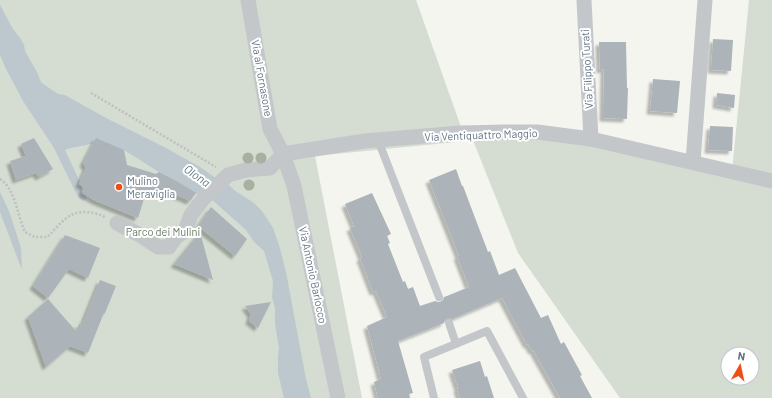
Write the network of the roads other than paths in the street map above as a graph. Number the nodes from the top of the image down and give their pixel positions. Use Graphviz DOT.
graph roads {
  1 [pos="248,0"];
  2 [pos="584,0"];
  3 [pos="705,0"];
  4 [pos="591,139"];
  5 [pos="378,140"];
  6 [pos="283,154"];
  7 [pos="693,162"];
  8 [pos="772,181"];
  9 [pos="117,223"];
  10 [pos="438,297"];
  11 [pos="449,323"];
  12 [pos="456,344"];
  13 [pos="338,398"];
  14 [pos="434,398"];
  15 [pos="524,398"];
  1 -- 6 [label="street, Via al Fornasone"];
  2 -- 4 [label="street, Via Filippo Turati"];
  3 -- 7 [label="street"];
  4 -- 5 [label="street, Via Ventiquattro Maggio"];
  4 -- 7 [label="street, Via Ventiquattro Maggio"];
  5 -- 6 [label="street, Via Ventiquattro Maggio"];
  5 -- 10 [label="lane"];
  6 -- 9 [label="street"];
  6 -- 13 [label="street, Via Antonio Barlocco"];
  7 -- 8 [label="street, Via Ventiquattro Maggio"];
  11 -- 12 [label="lane"];
  12 -- 14 [label="lane"];
  12 -- 15 [label="lane"];
}
